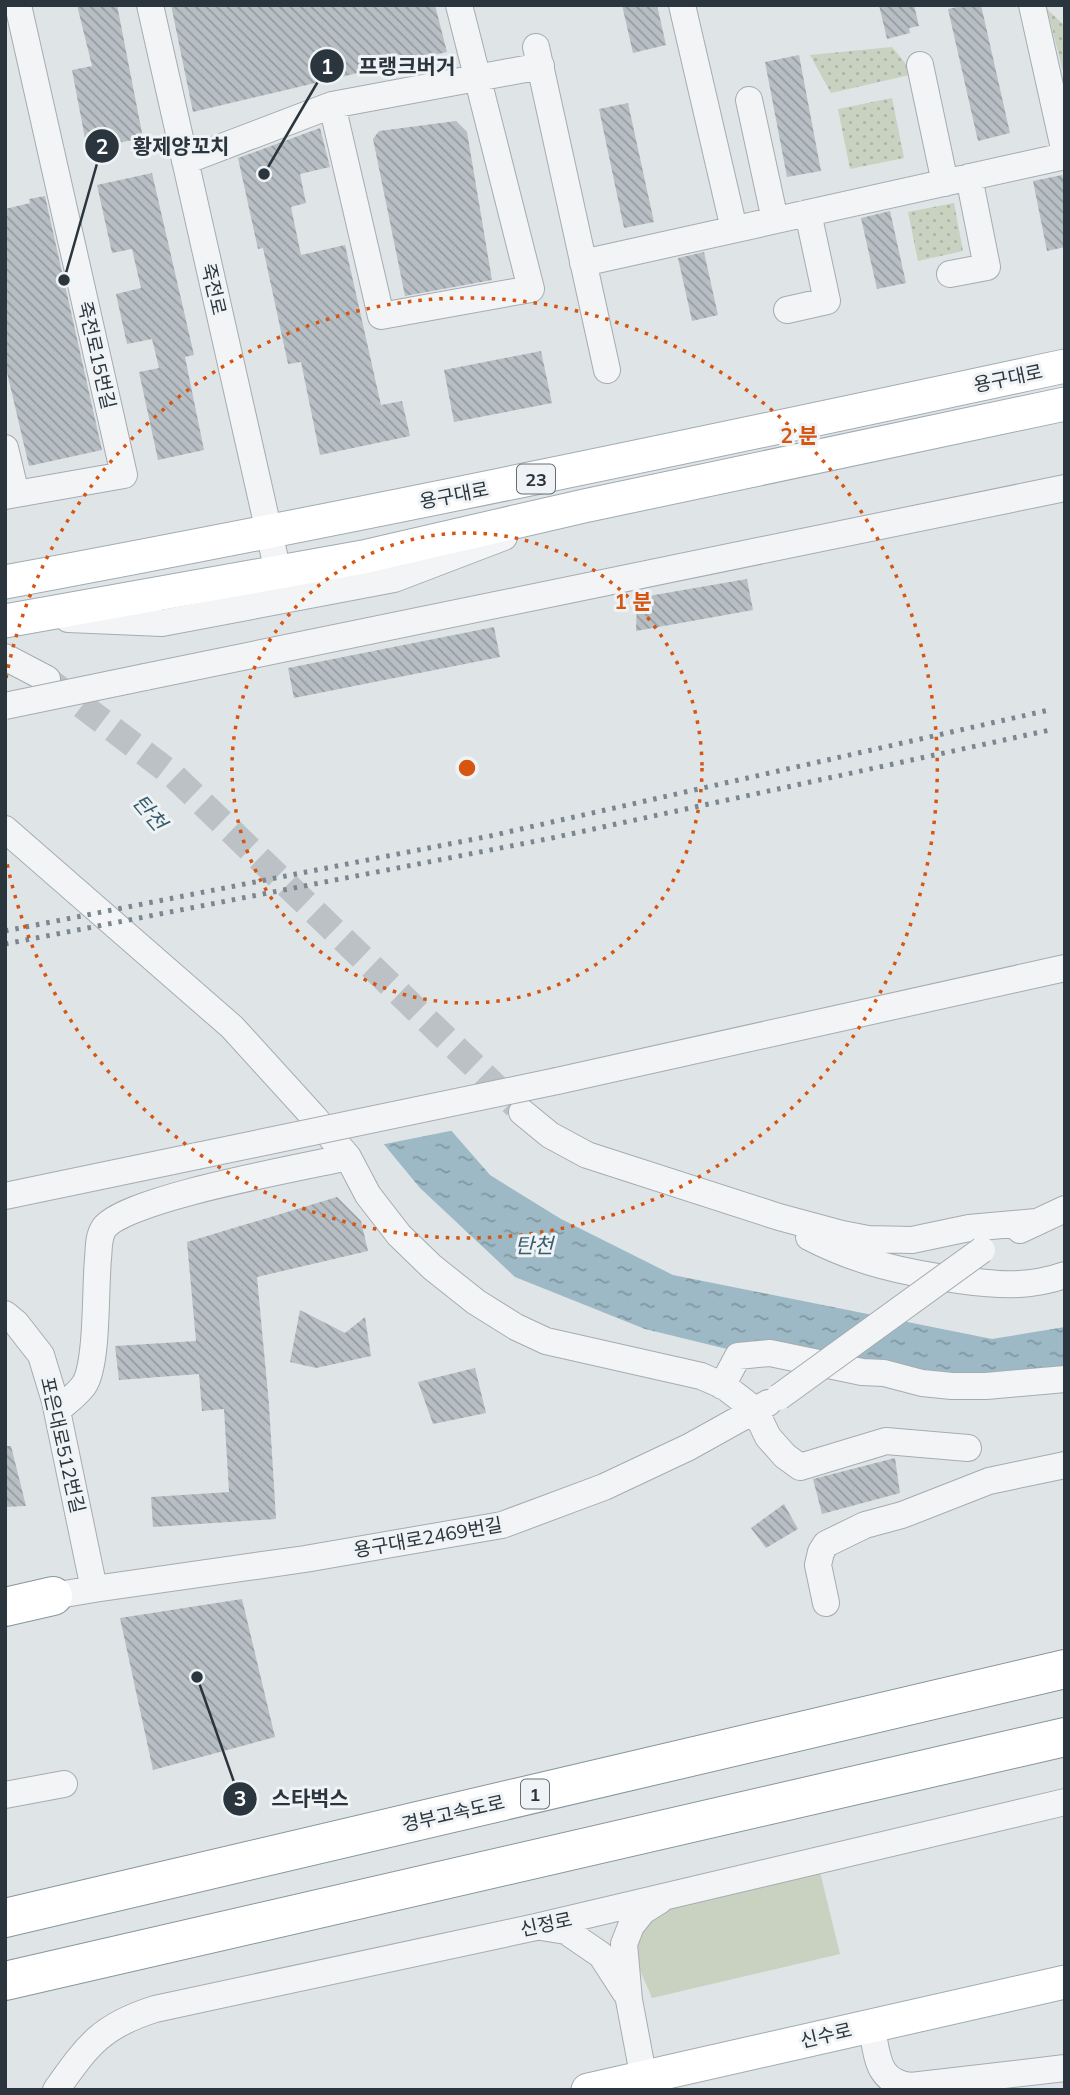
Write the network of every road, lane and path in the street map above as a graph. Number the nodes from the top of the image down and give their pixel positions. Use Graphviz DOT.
graph roads {
  1 [pos="18,5"];
  2 [pos="150,5"];
  3 [pos="459,5"];
  4 [pos="682,5"];
  5 [pos="1032,5"];
  6 [pos="920,65"];
  7 [pos="477,80"];
  8 [pos="749,100"];
  9 [pos="332,105"];
  10 [pos="1065,154"];
  11 [pos="185,161"];
  12 [pos="957,180"];
  13 [pos="808,213"];
  14 [pos="775,220"];
  15 [pos="734,229"];
  16 [pos="583,262"];
  17 [pos="950,274"];
  18 [pos="787,310"];
  19 [pos="1065,366"];
  20 [pos="607,370"];
  21 [pos="1065,404"];
  22 [pos="5,449"];
  23 [pos="1065,488"];
  24 [pos="10,495"];
  25 [pos="584,506"];
  26 [pos="269,533"];
  27 [pos="278,572"];
  28 [pos="5,582"];
  29 [pos="15,620"];
  30 [pos="5,657"];
  31 [pos="47,679"];
  32 [pos="5,706"];
  33 [pos="5,830"];
  34 [pos="1065,968"];
  35 [pos="522,1112"];
  36 [pos="348,1157"];
  37 [pos="5,1196"];
  38 [pos="1065,1209"];
  39 [pos="779,1217"];
  40 [pos="1036,1222"];
  41 [pos="1065,1275"];
  42 [pos="5,1314"];
  43 [pos="1065,1378"];
  44 [pos="722,1386"];
  45 [pos="755,1410"];
  46 [pos="57,1411"];
  47 [pos="968,1448"];
  48 [pos="1065,1465"];
  49 [pos="5,1588"];
  50 [pos="94,1589"];
  51 [pos="53,1596"];
  52 [pos="5,1600"];
  53 [pos="826,1603"];
  54 [pos="5,1606"];
  55 [pos="5,1615"];
  56 [pos="1065,1669"];
  57 [pos="1065,1737"];
  58 [pos="64,1784"];
  59 [pos="5,1796"];
  60 [pos="1065,1802"];
  61 [pos="667,1896"];
  62 [pos="5,1919"];
  63 [pos="536,1927"];
  64 [pos="5,1981"];
  65 [pos="1065,1982"];
  66 [pos="629,2000"];
  67 [pos="871,2025"];
  68 [pos="1065,2068"];
  69 [pos="644,2084"];
  70 [pos="965,2084"];
  71 [pos="56,2090"];
  72 [pos="588,2090"];
  1 -- 24 [label="street, 죽전로15번길"];
  2 -- 11 [label="street, 죽전로"];
  3 -- 7 [label="street"];
  4 -- 15 [label="street"];
  5 -- 10 [label="street"];
  6 -- 12 [label="street"];
  7 -- 9 [label="street"];
  7 -- 9 [label="street"];
  7 -- 16 [label="street"];
  8 -- 14 [label="street"];
  9 -- 11 [label="street"];
  10 -- 12 [label="street"];
  11 -- 26 [label="street, 죽전로"];
  12 -- 13 [label="street"];
  12 -- 17 [label="street"];
  13 -- 14 [label="street"];
  13 -- 18 [label="street"];
  14 -- 15 [label="street"];
  15 -- 16 [label="street"];
  16 -- 20 [label="street"];
  19 -- 26 [label="main road, 용구대로 / 23"];
  21 -- 25 [label="main road, 용구대로 / 23"];
  22 -- 24 [label="street, 죽전로15번길"];
  23 -- 32 [label="street, bridge"];
  25 -- 27 [label="main road, 용구대로 / 23"];
  25 -- 29 [label="street"];
  26 -- 27 [label="street, 죽전로"];
  26 -- 28 [label="main road, 용구대로 / 23"];
  27 -- 29 [label="main road, 용구대로 / 23"];
  30 -- 31 [label="street"];
  33 -- 36 [label="street"];
  34 -- 37 [label="street, bridge"];
  35 -- 39 [label="street"];
  36 -- 44 [label="street"];
  36 -- 46 [label="street"];
  38 -- 40 [label="street"];
  39 -- 40 [label="street"];
  39 -- 41 [label="street"];
  40 -- 45 [label="street, 용구대로2469번길, bridge"];
  42 -- 46 [label="street, 포은대로512번길"];
  43 -- 44 [label="street"];
  44 -- 45 [label="street"];
  45 -- 47 [label="street"];
  45 -- 50 [label="street, 용구대로2469번길"];
  46 -- 50 [label="street, 포은대로512번길"];
  48 -- 53 [label="street"];
  49 -- 51 [label="street"];
  50 -- 51 [label="street, 용구대로2469번길"];
  51 -- 52 [label="highway"];
  51 -- 54 [label="highway"];
  51 -- 55 [label="street"];
  56 -- 62 [label="highway, 경부고속도로 / 1"];
  57 -- 64 [label="highway"];
  58 -- 59 [label="street"];
  60 -- 61 [label="street, 신정로"];
  61 -- 63 [label="street, 신정로"];
  61 -- 66 [label="street"];
  63 -- 66 [label="street"];
  63 -- 71 [label="street, 신정로"];
  65 -- 67 [label="main road, 신수로"];
  66 -- 69 [label="street"];
  67 -- 69 [label="main road, 신수로"];
  67 -- 70 [label="street"];
  68 -- 70 [label="street"];
  69 -- 72 [label="main road, 신수로"];
}
